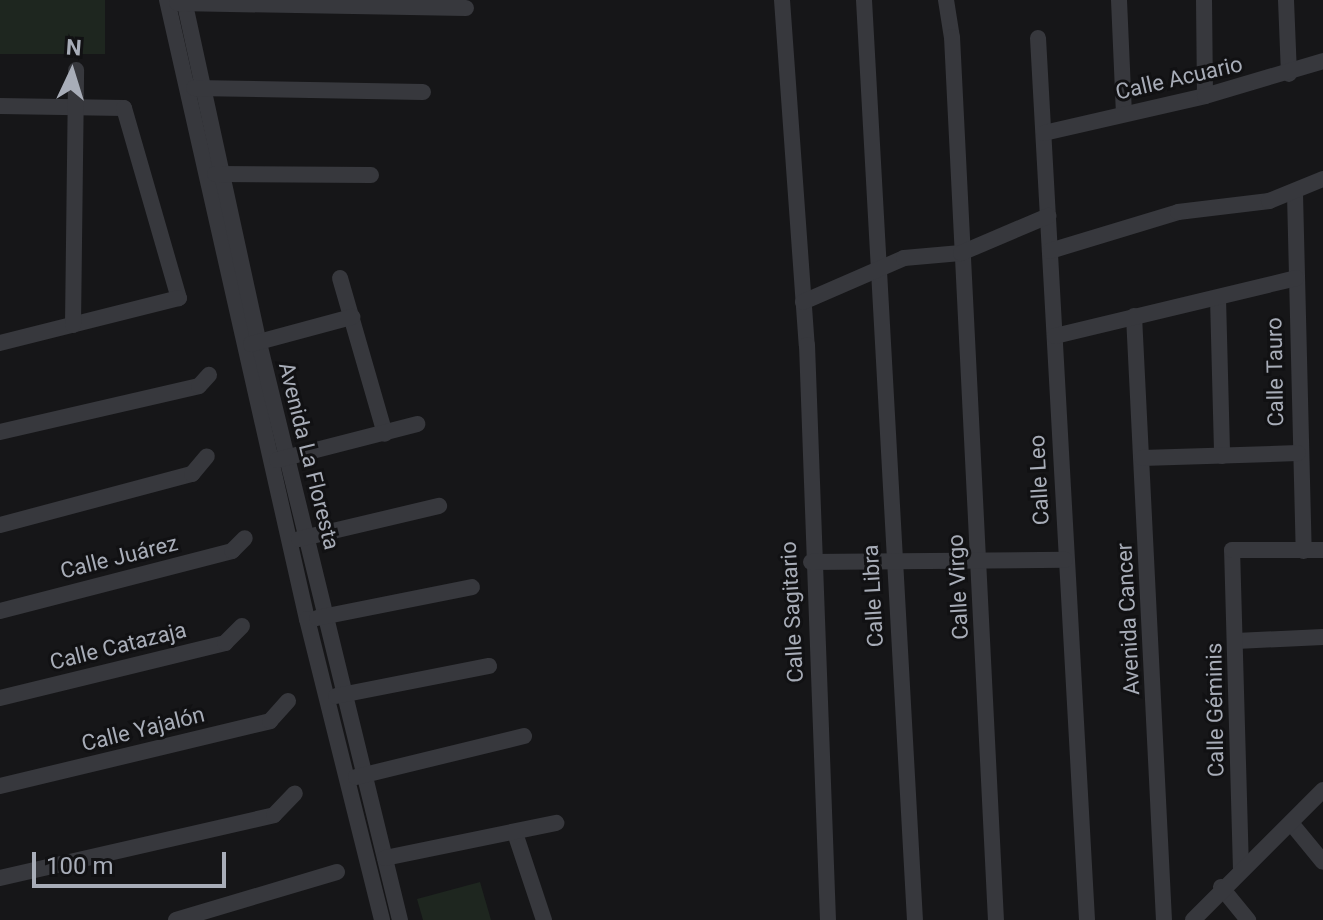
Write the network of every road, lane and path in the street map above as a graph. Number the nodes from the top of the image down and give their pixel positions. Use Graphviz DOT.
graph roads {
  1 [pos="782,0"];
  2 [pos="864,0"];
  3 [pos="946,0"];
  4 [pos="1119,0"];
  5 [pos="1204,0"];
  6 [pos="1286,0"];
  7 [pos="176,2"];
  8 [pos="466,8"];
  9 [pos="1038,38"];
  10 [pos="1323,61"];
  11 [pos="76,70"];
  12 [pos="1289,74"];
  13 [pos="197,88"];
  14 [pos="423,92"];
  15 [pos="1205,96"];
  16 [pos="0,106"];
  17 [pos="76,107"];
  18 [pos="1124,114"];
  19 [pos="1044,133"];
  20 [pos="218,174"];
  21 [pos="371,175"];
  22 [pos="1323,179"];
  23 [pos="1295,194"];
  24 [pos="1048,216"];
  25 [pos="1050,251"];
  26 [pos="961,253"];
  27 [pos="881,270"];
  28 [pos="340,278"];
  29 [pos="1296,278"];
  30 [pos="1218,298"];
  31 [pos="803,302"];
  32 [pos="1134,316"];
  33 [pos="352,317"];
  34 [pos="73,325"];
  35 [pos="1055,336"];
  36 [pos="0,343"];
  37 [pos="252,344"];
  38 [pos="209,375"];
  39 [pos="417,424"];
  40 [pos="0,432"];
  41 [pos="385,434"];
  42 [pos="1298,453"];
  43 [pos="207,456"];
  44 [pos="1222,456"];
  45 [pos="1142,458"];
  46 [pos="280,460"];
  47 [pos="439,506"];
  48 [pos="0,525"];
  49 [pos="245,538"];
  50 [pos="289,538"];
  51 [pos="307,539"];
  52 [pos="1323,550"];
  53 [pos="1304,551"];
  54 [pos="893,559"];
  55 [pos="979,559"];
  56 [pos="1065,560"];
  57 [pos="811,562"];
  58 [pos="472,587"];
  59 [pos="0,611"];
  60 [pos="326,616"];
  61 [pos="307,619"];
  62 [pos="242,626"];
  63 [pos="1323,637"];
  64 [pos="1236,641"];
  65 [pos="489,666"];
  66 [pos="345,694"];
  67 [pos="0,698"];
  68 [pos="327,699"];
  69 [pos="288,701"];
  70 [pos="524,736"];
  71 [pos="367,776"];
  72 [pos="347,778"];
  73 [pos="0,786"];
  74 [pos="1323,790"];
  75 [pos="295,793"];
  76 [pos="556,823"];
  77 [pos="1291,823"];
  78 [pos="515,833"];
  79 [pos="385,858"];
  80 [pos="1323,862"];
  81 [pos="1241,870"];
  82 [pos="337,872"];
  83 [pos="0,878"];
  84 [pos="1221,887"];
  85 [pos="176,920"];
  86 [pos="382,920"];
  87 [pos="400,920"];
  88 [pos="544,920"];
  89 [pos="828,920"];
  90 [pos="915,920"];
  91 [pos="996,920"];
  92 [pos="1087,920"];
  93 [pos="1164,920"];
  94 [pos="1193,920"];
  95 [pos="1248,920"];
  1 -- 31 [label="street, Calle Sagitario"];
  2 -- 27 [label="street, Calle Libra"];
  3 -- 26 [label="street, Calle Virgo"];
  4 -- 18 [label="street"];
  5 -- 15 [label="street"];
  6 -- 12 [label="street"];
  7 -- 8 [label="street"];
  7 -- 13 [label="street, Avenida La Floresta"];
  9 -- 19 [label="street, Calle Leo"];
  10 -- 12 [label="street, Calle Acuario"];
  11 -- 17 [label="street"];
  12 -- 15 [label="street, Calle Acuario"];
  13 -- 14 [label="street"];
  13 -- 20 [label="street, Avenida La Floresta"];
  15 -- 18 [label="street, Calle Acuario"];
  16 -- 17 [label="street"];
  17 -- 34 [label="street"];
  17 -- 34 [label="street"];
  18 -- 19 [label="street, Calle Acuario"];
  19 -- 24 [label="street, Calle Leo"];
  20 -- 21 [label="street"];
  20 -- 37 [label="street, Avenida La Floresta"];
  22 -- 23 [label="street"];
  23 -- 25 [label="street"];
  23 -- 29 [label="street, Calle Tauro"];
  24 -- 25 [label="street, Calle Leo"];
  24 -- 26 [label="street"];
  25 -- 35 [label="street, Calle Leo"];
  26 -- 27 [label="street"];
  26 -- 55 [label="street, Calle Virgo"];
  27 -- 31 [label="street"];
  27 -- 54 [label="street, Calle Libra"];
  28 -- 33 [label="street"];
  29 -- 30 [label="street"];
  29 -- 42 [label="street, Calle Tauro"];
  30 -- 32 [label="street"];
  30 -- 44 [label="street"];
  31 -- 57 [label="street, Calle Sagitario"];
  32 -- 35 [label="street"];
  32 -- 45 [label="street, Avenida Cancer"];
  33 -- 37 [label="street"];
  33 -- 41 [label="street"];
  34 -- 36 [label="street"];
  35 -- 56 [label="street, Calle Leo"];
  37 -- 46 [label="street, Avenida La Floresta"];
  38 -- 40 [label="street"];
  39 -- 41 [label="street"];
  41 -- 46 [label="street"];
  42 -- 44 [label="street"];
  42 -- 53 [label="street, Calle Tauro"];
  43 -- 48 [label="street"];
  44 -- 45 [label="street"];
  45 -- 93 [label="street, Avenida Cancer"];
  46 -- 50 [label="street, Avenida La Floresta"];
  46 -- 51 [label="street, Avenida La Floresta"];
  47 -- 51 [label="street"];
  49 -- 59 [label="street, Calle Juárez"];
  50 -- 51 [label="street"];
  50 -- 61 [label="street, Avenida La Floresta"];
  51 -- 60 [label="street, Avenida La Floresta"];
  52 -- 53 [label="street"];
  53 -- 64 [label="street, Calle Géminis"];
  54 -- 55 [label="street"];
  54 -- 57 [label="street"];
  54 -- 90 [label="street, Calle Libra"];
  55 -- 56 [label="street"];
  55 -- 91 [label="street, Calle Virgo"];
  56 -- 92 [label="street, Calle Leo"];
  57 -- 89 [label="street, Calle Sagitario"];
  58 -- 60 [label="street"];
  60 -- 61 [label="street"];
  60 -- 66 [label="street, Avenida La Floresta"];
  61 -- 68 [label="street, Avenida La Floresta"];
  62 -- 67 [label="street, Calle Catazaja"];
  63 -- 64 [label="street"];
  64 -- 81 [label="street, Calle Géminis"];
  65 -- 66 [label="street"];
  66 -- 68 [label="street"];
  66 -- 71 [label="street, Avenida La Floresta"];
  68 -- 72 [label="street, Avenida La Floresta"];
  69 -- 73 [label="street, Calle Yajalón"];
  70 -- 71 [label="street"];
  71 -- 72 [label="street"];
  71 -- 79 [label="street, Avenida La Floresta"];
  72 -- 86 [label="street, Avenida La Floresta"];
  74 -- 77 [label="street"];
  75 -- 83 [label="street"];
  76 -- 78 [label="street"];
  77 -- 80 [label="street"];
  77 -- 81 [label="street"];
  78 -- 79 [label="street"];
  78 -- 88 [label="street"];
  79 -- 87 [label="street, Avenida La Floresta"];
  81 -- 84 [label="street"];
  82 -- 85 [label="street"];
  84 -- 94 [label="street"];
  84 -- 95 [label="street"];
}
